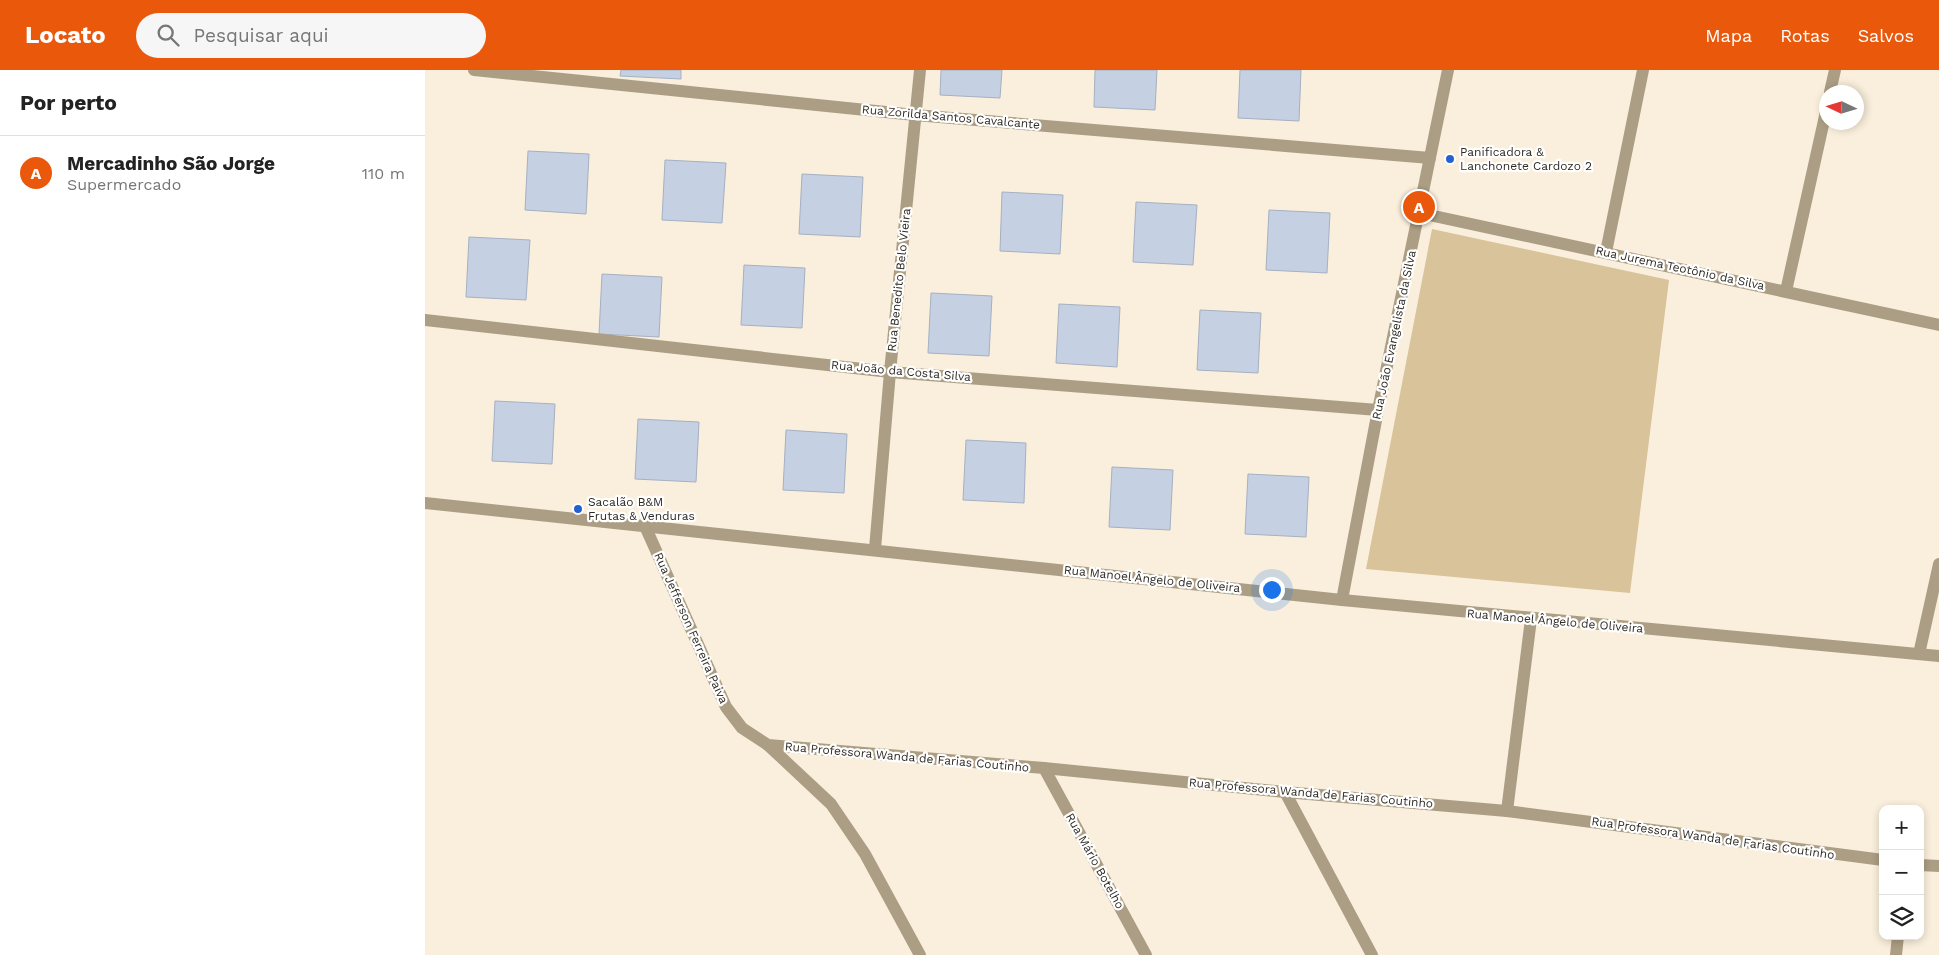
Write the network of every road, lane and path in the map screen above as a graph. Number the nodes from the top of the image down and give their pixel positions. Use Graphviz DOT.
graph roads {
  1 [pos="474,70"];
  2 [pos="921,70"];
  3 [pos="1448,70"];
  4 [pos="1643,70"];
  5 [pos="1835,70"];
  6 [pos="1832,85"];
  7 [pos="915,115"];
  8 [pos="1822,130"];
  9 [pos="1429,158"];
  10 [pos="1420,213"];
  11 [pos="1605,252"];
  12 [pos="1786,291"];
  13 [pos="425,320"];
  14 [pos="1939,325"];
  15 [pos="890,372"];
  16 [pos="1378,410"];
  17 [pos="425,503"];
  18 [pos="645,526"];
  19 [pos="875,549"];
  20 [pos="1939,564"];
  21 [pos="1343,600"];
  22 [pos="1531,619"];
  23 [pos="1919,654"];
  24 [pos="1939,656"];
  25 [pos="742,728"];
  26 [pos="768,745"];
  27 [pos="1044,768"];
  28 [pos="1285,792"];
  29 [pos="1507,811"];
  30 [pos="1879,859"];
  31 [pos="1924,865"];
  32 [pos="1939,866"];
  33 [pos="1898,940"];
  34 [pos="920,955"];
  35 [pos="1146,955"];
  36 [pos="1372,955"];
  37 [pos="1896,955"];
  1 -- 7 [label="street, Rua Zorilda Santos Cavalcante"];
  2 -- 7 [label="street, Rua Benedito Belo Vieira"];
  3 -- 9 [label="street, Rua João Evangelista da Silva"];
  4 -- 11 [label="street"];
  5 -- 6 [label="street"];
  7 -- 9 [label="street, Rua Zorilda Santos Cavalcante"];
  7 -- 15 [label="street, Rua Benedito Belo Vieira"];
  8 -- 12 [label="street"];
  9 -- 10 [label="street, Rua João Evangelista da Silva"];
  10 -- 11 [label="street, Rua Jurema Teotônio da Silva"];
  10 -- 16 [label="street, Rua João Evangelista da Silva"];
  11 -- 12 [label="street, Rua Jurema Teotônio da Silva"];
  12 -- 14 [label="street, Rua Jurema Teotônio da Silva"];
  13 -- 15 [label="street, Rua João da Costa Silva"];
  15 -- 16 [label="street, Rua João da Costa Silva"];
  15 -- 19 [label="street, Rua Benedito Belo Vieira"];
  16 -- 21 [label="street, Rua João Evangelista da Silva"];
  17 -- 18 [label="street, Rua Manoel Ângelo de Oliveira"];
  18 -- 19 [label="street, Rua Manoel Ângelo de Oliveira"];
  18 -- 25 [label="street, Rua Jefferson Ferreira Paiva"];
  19 -- 21 [label="street, Rua Manoel Ângelo de Oliveira"];
  20 -- 23 [label="street"];
  21 -- 22 [label="street, Rua Manoel Ângelo de Oliveira"];
  22 -- 23 [label="street, Rua Manoel Ângelo de Oliveira"];
  22 -- 29 [label="street"];
  23 -- 24 [label="street, Rua Manoel Ângelo de Oliveira"];
  25 -- 26 [label="street, Rua Professora Wanda de Farias Coutinho"];
  26 -- 27 [label="street, Rua Professora Wanda de Farias Coutinho"];
  26 -- 34 [label="street"];
  27 -- 28 [label="street, Rua Professora Wanda de Farias Coutinho"];
  27 -- 35 [label="street, Rua Mário Botelho"];
  28 -- 29 [label="street, Rua Professora Wanda de Farias Coutinho"];
  28 -- 36 [label="street"];
  29 -- 30 [label="street, Rua Professora Wanda de Farias Coutinho"];
  31 -- 32 [label="street"];
  33 -- 37 [label="street"];
}
